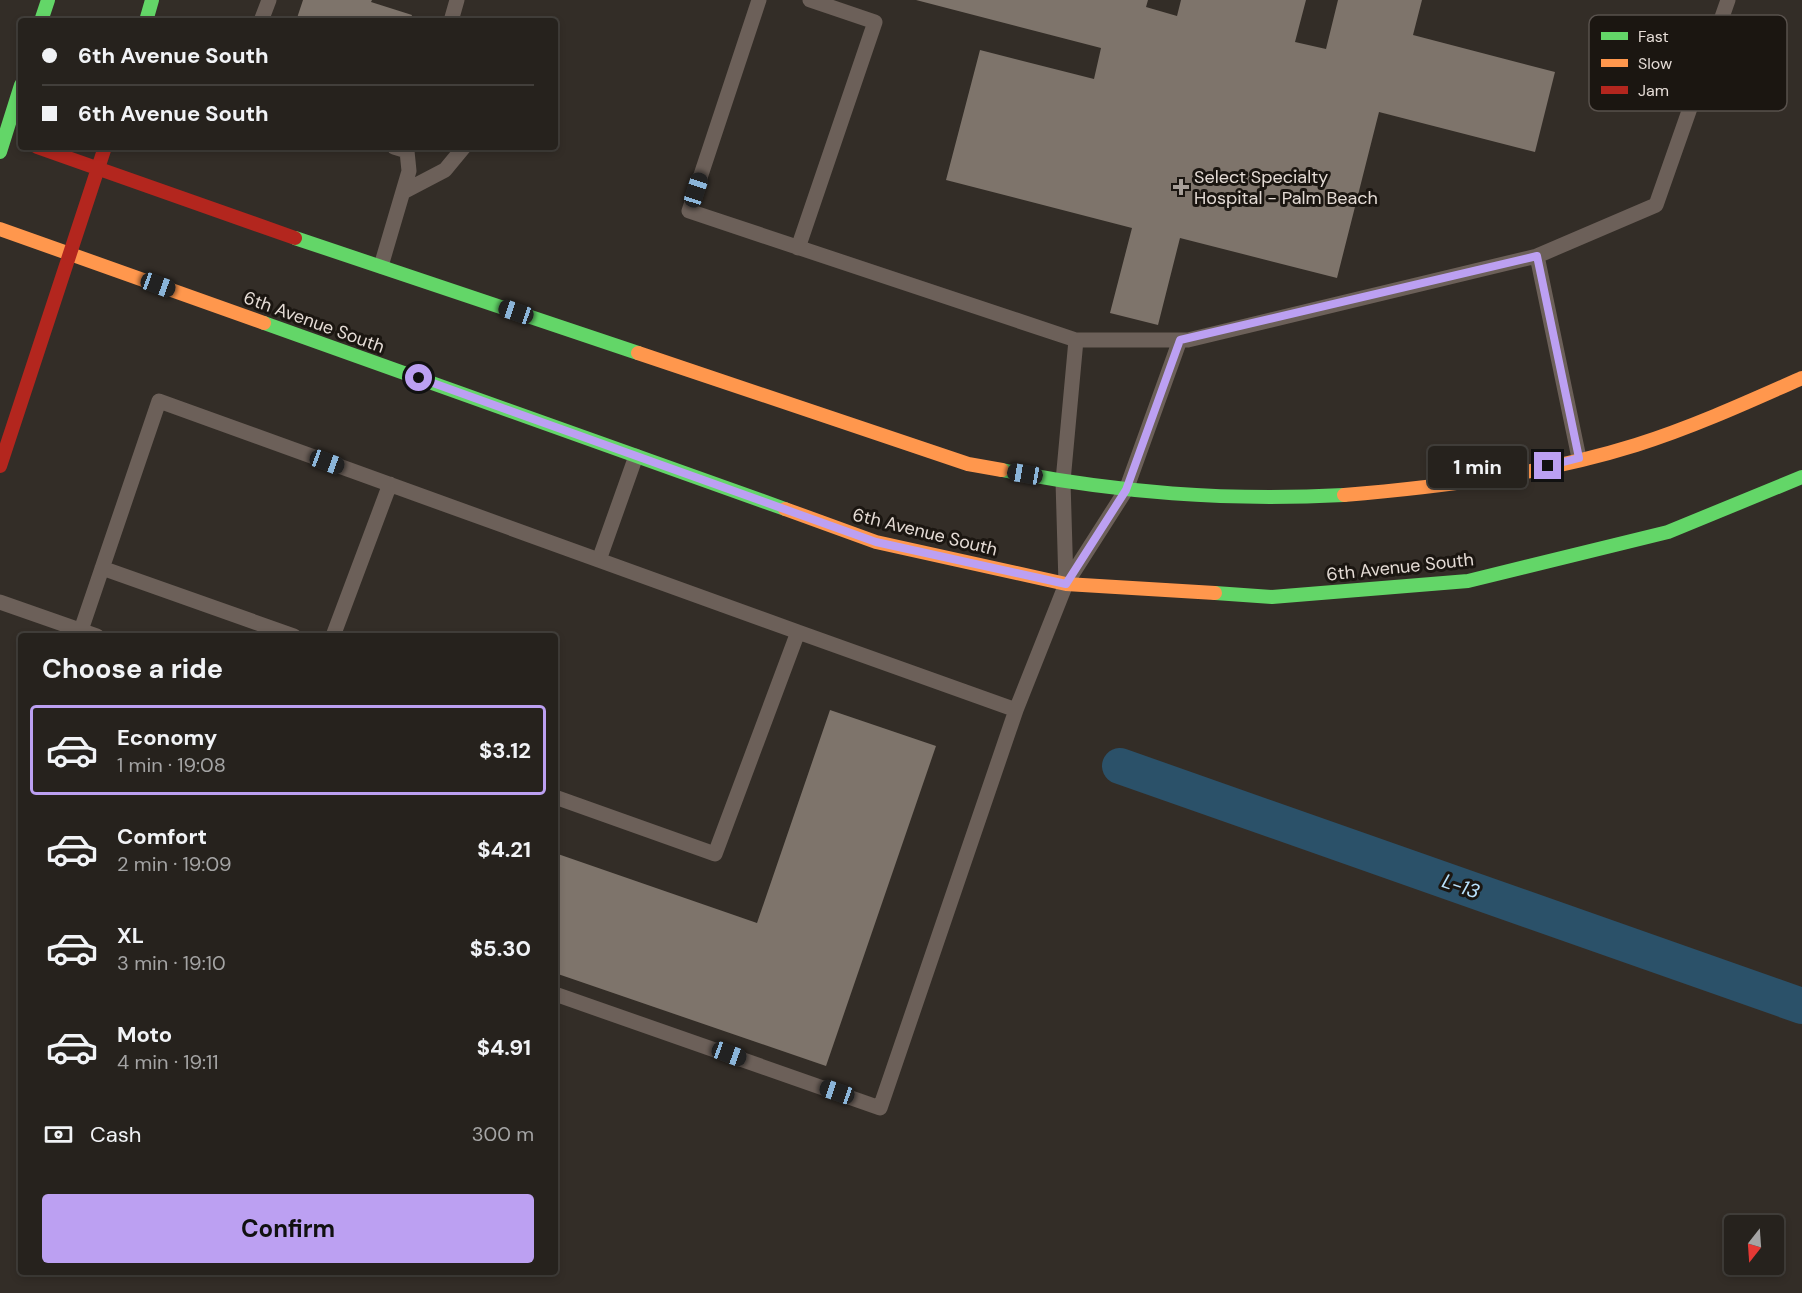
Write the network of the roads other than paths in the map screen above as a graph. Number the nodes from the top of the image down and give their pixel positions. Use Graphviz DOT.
graph roads {
  1 [pos="48,0"];
  2 [pos="152,0"];
  3 [pos="269,0"];
  4 [pos="759,0"];
  5 [pos="810,0"];
  6 [pos="1728,0"];
  7 [pos="1723,15"];
  8 [pos="42,18"];
  9 [pos="147,18"];
  10 [pos="262,18"];
  11 [pos="18,93"];
  12 [pos="1689,111"];
  13 [pos="3,134"];
  14 [pos="18,140"];
  15 [pos="45,150"];
  16 [pos="104,150"];
  17 [pos="404,150"];
  18 [pos="462,150"];
  19 [pos="0,152"];
  20 [pos="98,170"];
  21 [pos="403,192"];
  22 [pos="0,229"];
  23 [pos="798,248"];
  24 [pos="70,254"];
  25 [pos="1537,256"];
  26 [pos="381,266"];
  27 [pos="1076,340"];
  28 [pos="1180,340"];
  29 [pos="1802,378"];
  30 [pos="636,456"];
  31 [pos="1579,458"];
  32 [pos="0,466"];
  33 [pos="1802,477"];
  34 [pos="1063,481"];
  35 [pos="390,484"];
  36 [pos="1126,490"];
  37 [pos="599,560"];
  38 [pos="102,568"];
  39 [pos="1066,584"];
  40 [pos="0,602"];
  41 [pos="798,632"];
  42 [pos="80,633"];
  43 [pos="286,633"];
  44 [pos="334,633"];
  45 [pos="1016,710"];
  46 [pos="558,798"];
  47 [pos="558,995"];
  1 -- 8 [label="street"];
  2 -- 9 [label="street"];
  3 -- 10 [label="lane"];
  4 -- 23 [label="lane"];
  5 -- 23 [label="lane"];
  6 -- 7 [label="lane"];
  11 -- 13 [label="street"];
  12 -- 25 [label="lane"];
  13 -- 14 [label="street"];
  13 -- 19 [label="street"];
  15 -- 20 [label="street"];
  16 -- 20 [label="street"];
  17 -- 21 [label="lane"];
  18 -- 21 [label="lane"];
  20 -- 24 [label="street"];
  20 -- 26 [label="street"];
  21 -- 26 [label="lane"];
  22 -- 24 [label="street, 6th Avenue South"];
  23 -- 27 [label="lane"];
  24 -- 30 [label="street, 6th Avenue South"];
  24 -- 32 [label="street"];
  25 -- 28 [label="lane"];
  25 -- 31 [label="lane"];
  26 -- 34 [label="street"];
  27 -- 28 [label="lane"];
  27 -- 34 [label="lane"];
  28 -- 36 [label="lane"];
  29 -- 31 [label="street"];
  30 -- 37 [label="lane"];
  30 -- 39 [label="street, 6th Avenue South"];
  31 -- 36 [label="street"];
  33 -- 39 [label="street, 6th Avenue South"];
  34 -- 36 [label="street"];
  34 -- 39 [label="lane"];
  35 -- 37 [label="lane"];
  35 -- 38 [label="lane"];
  35 -- 44 [label="lane"];
  36 -- 39 [label="lane"];
  37 -- 41 [label="lane"];
  38 -- 42 [label="lane"];
  38 -- 43 [label="lane"];
  39 -- 45 [label="lane"];
  40 -- 42 [label="lane"];
  41 -- 45 [label="lane"];
  41 -- 46 [label="lane"];
  45 -- 47 [label="lane"];
}
